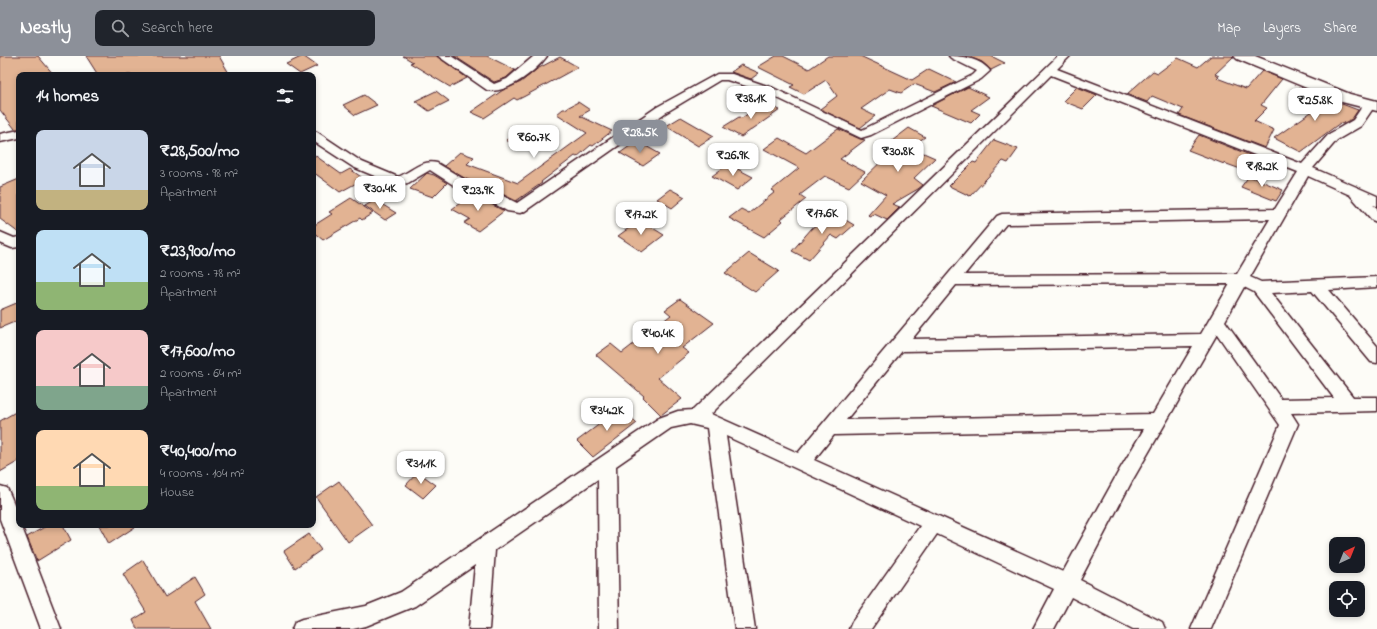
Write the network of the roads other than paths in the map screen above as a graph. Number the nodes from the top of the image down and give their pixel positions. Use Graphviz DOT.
graph roads {
  1 [pos="444,56"];
  2 [pos="541,56"];
  3 [pos="955,56"];
  4 [pos="1064,56"];
  5 [pos="1242,56"];
  6 [pos="1049,70"];
  7 [pos="1374,105"];
  8 [pos="16,135"];
  9 [pos="316,137"];
  10 [pos="0,138"];
  11 [pos="1305,170"];
  12 [pos="1354,192"];
  13 [pos="1377,201"];
  14 [pos="1279,214"];
  15 [pos="1377,217"];
  16 [pos="0,236"];
  17 [pos="16,242"];
  18 [pos="1240,279"];
  19 [pos="951,280"];
  20 [pos="1376,283"];
  21 [pos="1316,285"];
  22 [pos="1259,288"];
  23 [pos="1216,320"];
  24 [pos="1205,340"];
  25 [pos="898,345"];
  26 [pos="1377,357"];
  27 [pos="1377,404"];
  28 [pos="1349,405"];
  29 [pos="1277,406"];
  30 [pos="706,420"];
  31 [pos="1157,421"];
  32 [pos="830,428"];
  33 [pos="801,462"];
  34 [pos="607,463"];
  35 [pos="2,504"];
  36 [pos="934,523"];
  37 [pos="486,546"];
  38 [pos="1066,584"];
  39 [pos="51,629"];
  40 [pos="302,629"];
  41 [pos="479,629"];
  42 [pos="609,629"];
  43 [pos="745,629"];
  44 [pos="859,629"];
  45 [pos="1043,629"];
  46 [pos="1154,629"];
  47 [pos="1201,629"];
  1 -- 2 [label="street"];
  3 -- 9 [label="street"];
  4 -- 6 [label="street"];
  5 -- 7 [label="street"];
  6 -- 11 [label="street"];
  6 -- 30 [label="street"];
  7 -- 11 [label="street"];
  8 -- 10 [label="street"];
  11 -- 12 [label="street"];
  11 -- 14 [label="street"];
  12 -- 13 [label="street"];
  12 -- 15 [label="street"];
  14 -- 18 [label="street"];
  14 -- 19 [label="street"];
  16 -- 17 [label="street"];
  18 -- 19 [label="street"];
  18 -- 22 [label="street"];
  18 -- 23 [label="street"];
  19 -- 25 [label="street"];
  20 -- 21 [label="street"];
  21 -- 22 [label="street"];
  21 -- 26 [label="street"];
  22 -- 28 [label="street"];
  23 -- 24 [label="street"];
  23 -- 29 [label="street"];
  24 -- 25 [label="street"];
  24 -- 31 [label="street"];
  25 -- 32 [label="street"];
  27 -- 28 [label="street"];
  28 -- 29 [label="street"];
  29 -- 47 [label="street"];
  30 -- 33 [label="street"];
  30 -- 34 [label="street"];
  30 -- 43 [label="street"];
  31 -- 32 [label="street"];
  31 -- 38 [label="street"];
  32 -- 33 [label="street"];
  33 -- 36 [label="street"];
  34 -- 37 [label="street"];
  34 -- 42 [label="street"];
  35 -- 39 [label="street"];
  36 -- 38 [label="street"];
  36 -- 44 [label="street"];
  37 -- 40 [label="street"];
  37 -- 41 [label="street"];
  38 -- 45 [label="street"];
  38 -- 46 [label="street"];
}
